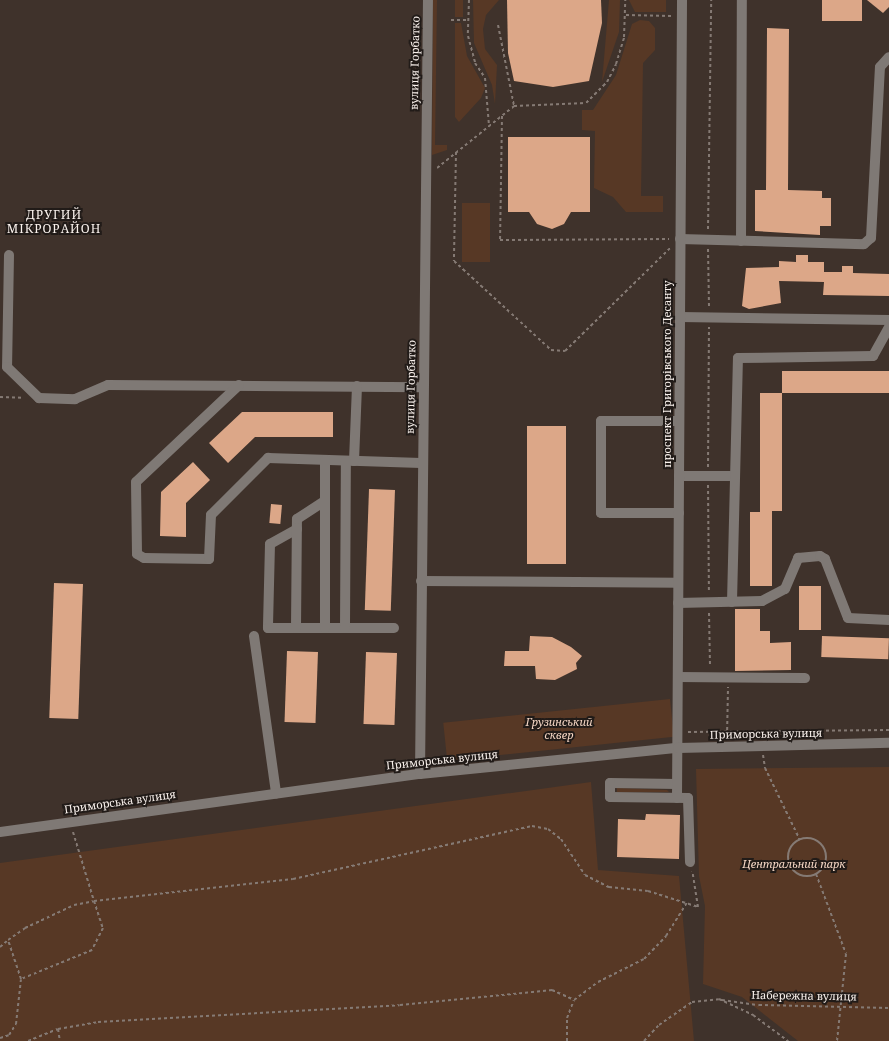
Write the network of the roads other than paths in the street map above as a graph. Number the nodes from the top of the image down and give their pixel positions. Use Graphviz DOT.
graph roads {
  1 [pos="428,0"];
  2 [pos="682,0"];
  3 [pos="742,0"];
  4 [pos="889,57"];
  5 [pos="680,239"];
  6 [pos="741,241"];
  7 [pos="9,255"];
  8 [pos="680,317"];
  9 [pos="889,320"];
  10 [pos="889,327"];
  11 [pos="239,386"];
  12 [pos="357,386"];
  13 [pos="423,387"];
  14 [pos="679,421"];
  15 [pos="326,460"];
  16 [pos="350,461"];
  17 [pos="422,463"];
  18 [pos="679,476"];
  19 [pos="735,476"];
  20 [pos="325,500"];
  21 [pos="679,514"];
  22 [pos="297,529"];
  23 [pos="421,581"];
  24 [pos="678,583"];
  25 [pos="732,602"];
  26 [pos="678,603"];
  27 [pos="889,620"];
  28 [pos="296,628"];
  29 [pos="325,628"];
  30 [pos="346,628"];
  31 [pos="394,628"];
  32 [pos="254,636"];
  33 [pos="678,677"];
  34 [pos="805,678"];
  35 [pos="889,743"];
  36 [pos="678,748"];
  37 [pos="420,774"];
  38 [pos="676,784"];
  39 [pos="276,793"];
  40 [pos="677,798"];
  41 [pos="0,832"];
  42 [pos="690,862"];
  1 -- 13 [label="street, вулиця Горбатко"];
  2 -- 5 [label="street, проспект Григорівського Десанту"];
  3 -- 6 [label="street"];
  4 -- 6 [label="street"];
  5 -- 6 [label="street"];
  5 -- 8 [label="street, проспект Григорівського Десанту"];
  7 -- 11 [label="street"];
  8 -- 9 [label="street"];
  8 -- 14 [label="street, проспект Григорівського Десанту"];
  10 -- 19 [label="street"];
  11 -- 12 [label="street"];
  11 -- 15 [label="street"];
  12 -- 13 [label="street"];
  12 -- 16 [label="street"];
  13 -- 17 [label="street, вулиця Горбатко"];
  14 -- 18 [label="street, проспект Григорівського Десанту"];
  14 -- 21 [label="street"];
  15 -- 16 [label="street"];
  15 -- 20 [label="street"];
  16 -- 17 [label="street"];
  16 -- 30 [label="street"];
  17 -- 23 [label="street, вулиця Горбатко"];
  18 -- 19 [label="street"];
  18 -- 21 [label="street, проспект Григорівського Десанту"];
  19 -- 25 [label="street"];
  20 -- 22 [label="street"];
  20 -- 29 [label="street"];
  21 -- 24 [label="street, проспект Григорівського Десанту"];
  22 -- 28 [label="street"];
  22 -- 28 [label="street"];
  23 -- 24 [label="street"];
  23 -- 37 [label="street, вулиця Горбатко"];
  24 -- 26 [label="street, проспект Григорівського Десанту"];
  25 -- 26 [label="street"];
  25 -- 27 [label="street"];
  26 -- 33 [label="street, проспект Григорівського Десанту"];
  28 -- 29 [label="street"];
  29 -- 30 [label="street"];
  30 -- 31 [label="street"];
  32 -- 39 [label="street"];
  33 -- 34 [label="street"];
  33 -- 36 [label="street, проспект Григорівського Десанту"];
  35 -- 36 [label="street, Приморська вулиця"];
  36 -- 37 [label="street, Приморська вулиця"];
  36 -- 38 [label="street, проспект Григорівського Десанту"];
  37 -- 39 [label="street, Приморська вулиця"];
  38 -- 40 [label="street, проспект Григорівського Десанту"];
  38 -- 40 [label="street"];
  39 -- 41 [label="street, Приморська вулиця"];
  40 -- 42 [label="street"];
}
